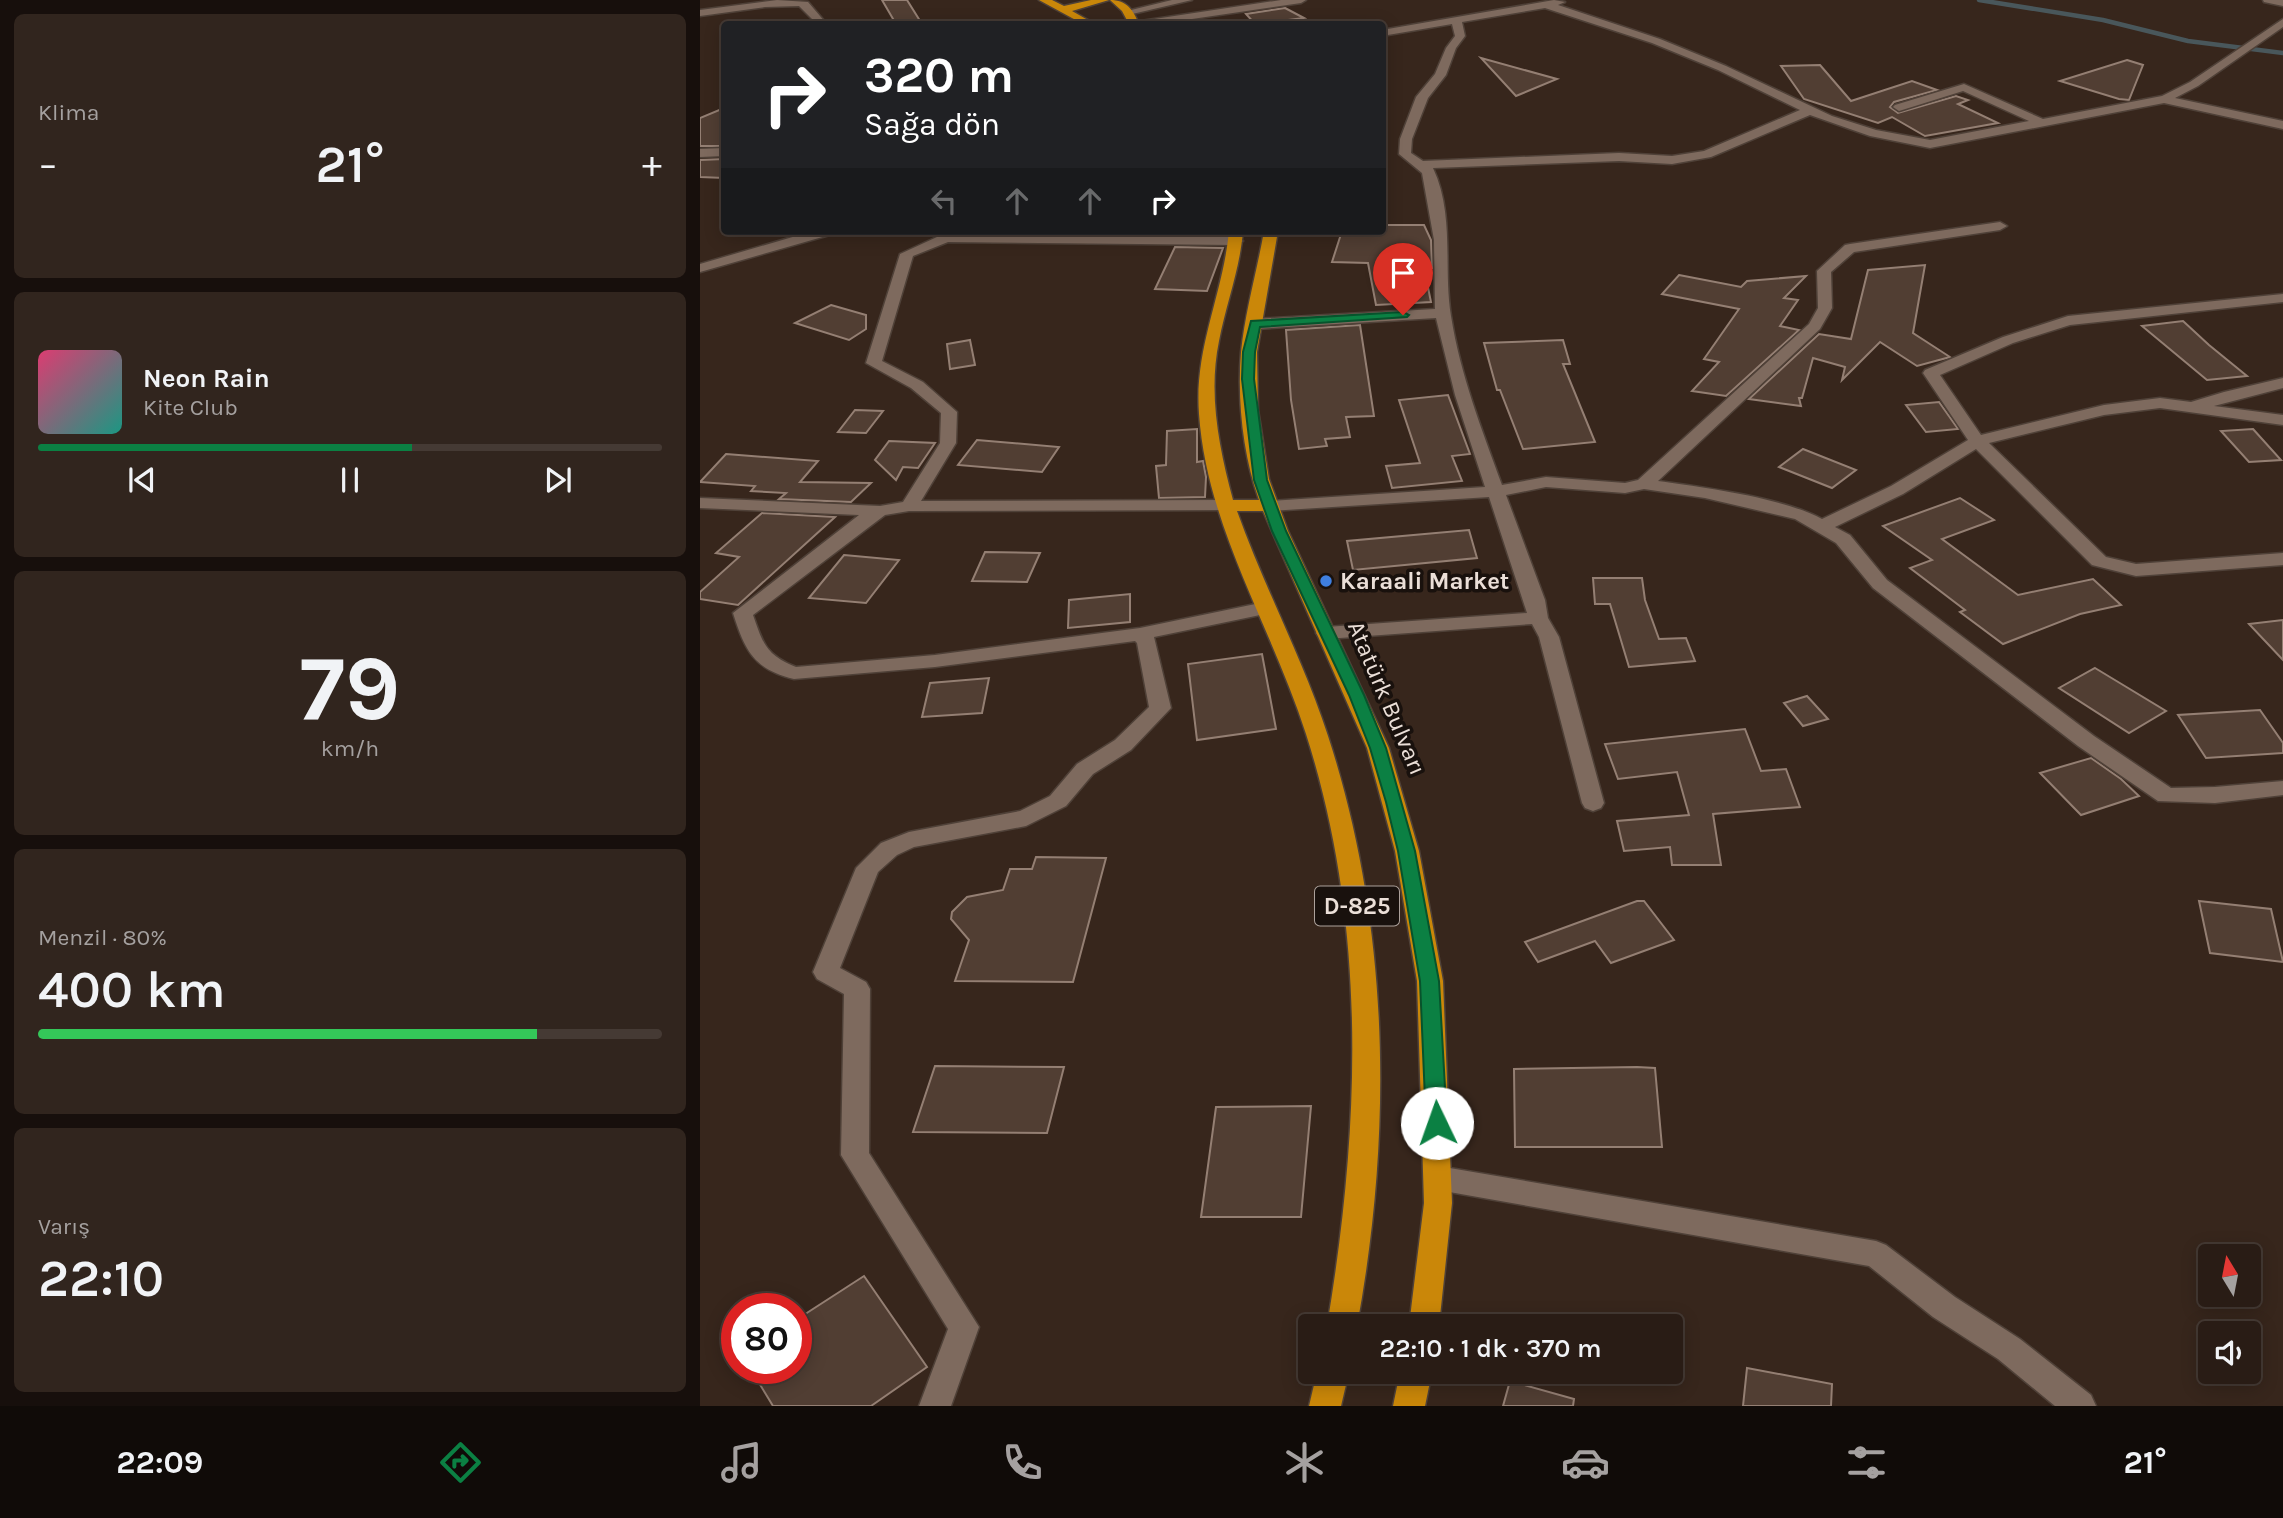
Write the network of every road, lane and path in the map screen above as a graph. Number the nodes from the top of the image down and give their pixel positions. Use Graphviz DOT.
graph roads {
  1 [pos="1044,0"];
  2 [pos="1104,0"];
  3 [pos="1115,0"];
  4 [pos="1188,0"];
  5 [pos="1301,0"];
  6 [pos="1573,0"];
  7 [pos="2268,0"];
  8 [pos="800,2"];
  9 [pos="2283,2"];
  10 [pos="1547,5"];
  11 [pos="1062,10"];
  12 [pos="1128,12"];
  13 [pos="700,13"];
  14 [pos="820,21"];
  15 [pos="1084,21"];
  16 [pos="1132,21"];
  17 [pos="1161,21"];
  18 [pos="1457,21"];
  19 [pos="2283,22"];
  20 [pos="1386,32"];
  21 [pos="2165,99"];
  22 [pos="1899,107"];
  23 [pos="1811,110"];
  24 [pos="2040,122"];
  25 [pos="2283,125"];
  26 [pos="721,152"];
  27 [pos="700,153"];
  28 [pos="1423,165"];
  29 [pos="2000,226"];
  30 [pos="814,235"];
  31 [pos="953,235"];
  32 [pos="1269,235"];
  33 [pos="1236,236"];
  34 [pos="946,238"];
  35 [pos="700,268"];
  36 [pos="2283,298"];
  37 [pos="1442,313"];
  38 [pos="1255,324"];
  39 [pos="2283,383"];
  40 [pos="2194,407"];
  41 [pos="2283,420"];
  42 [pos="1978,441"];
  43 [pos="1644,484"];
  44 [pos="1498,491"];
  45 [pos="700,503"];
  46 [pos="1227,505"];
  47 [pos="909,506"];
  48 [pos="1270,506"];
  49 [pos="880,511"];
  50 [pos="1822,526"];
  51 [pos="2283,559"];
  52 [pos="1265,608"];
  53 [pos="1538,618"];
  54 [pos="1326,633"];
  55 [pos="1140,634"];
  56 [pos="2283,788"];
  57 [pos="1593,803"];
  58 [pos="1437,1178"];
  59 [pos="1344,1314"];
  60 [pos="1426,1314"];
  61 [pos="1330,1384"];
  62 [pos="1414,1384"];
  63 [pos="935,1406"];
  64 [pos="1325,1406"];
  65 [pos="1409,1406"];
  66 [pos="2080,1406"];
  1 -- 11 [label="highway"];
  2 -- 11 [label="highway"];
  3 -- 12 [label="highway"];
  4 -- 12 [label="street"];
  5 -- 17 [label="street"];
  6 -- 10 [label="street"];
  7 -- 9 [label="street"];
  8 -- 13 [label="street"];
  8 -- 14 [label="street"];
  10 -- 18 [label="street"];
  10 -- 23 [label="street"];
  11 -- 15 [label="highway"];
  12 -- 16 [label="highway"];
  18 -- 20 [label="street"];
  18 -- 28 [label="street"];
  19 -- 21 [label="street"];
  21 -- 24 [label="street"];
  21 -- 25 [label="street"];
  22 -- 24 [label="street"];
  23 -- 24 [label="street"];
  23 -- 28 [label="street"];
  26 -- 27 [label="street"];
  28 -- 37 [label="street"];
  29 -- 43 [label="street"];
  30 -- 35 [label="street"];
  31 -- 34 [label="street"];
  32 -- 38 [label="highway, Atatürk Bulvarı / D-825"];
  33 -- 34 [label="street"];
  33 -- 46 [label="highway"];
  34 -- 47 [label="street"];
  36 -- 42 [label="street"];
  37 -- 38 [label="street"];
  37 -- 44 [label="street"];
  38 -- 48 [label="highway, Atatürk Bulvarı / D-825"];
  39 -- 40 [label="street"];
  40 -- 41 [label="street"];
  40 -- 42 [label="street"];
  42 -- 50 [label="street"];
  42 -- 51 [label="street"];
  43 -- 44 [label="street"];
  43 -- 50 [label="street"];
  44 -- 48 [label="street"];
  44 -- 53 [label="street"];
  45 -- 49 [label="street"];
  46 -- 47 [label="street"];
  46 -- 48 [label="highway"];
  46 -- 52 [label="highway, D-825"];
  47 -- 49 [label="street"];
  48 -- 54 [label="highway, Atatürk Bulvarı / D-825"];
  49 -- 55 [label="street"];
  50 -- 56 [label="street"];
  52 -- 55 [label="street"];
  52 -- 59 [label="highway, D-825"];
  53 -- 54 [label="street"];
  53 -- 57 [label="street"];
  54 -- 58 [label="highway, Atatürk Bulvarı / D-825"];
  55 -- 63 [label="street"];
  58 -- 60 [label="highway, Atatürk Bulvarı / D-825"];
  58 -- 66 [label="street"];
  61 -- 64 [label="highway"];
  62 -- 65 [label="highway"];
}
